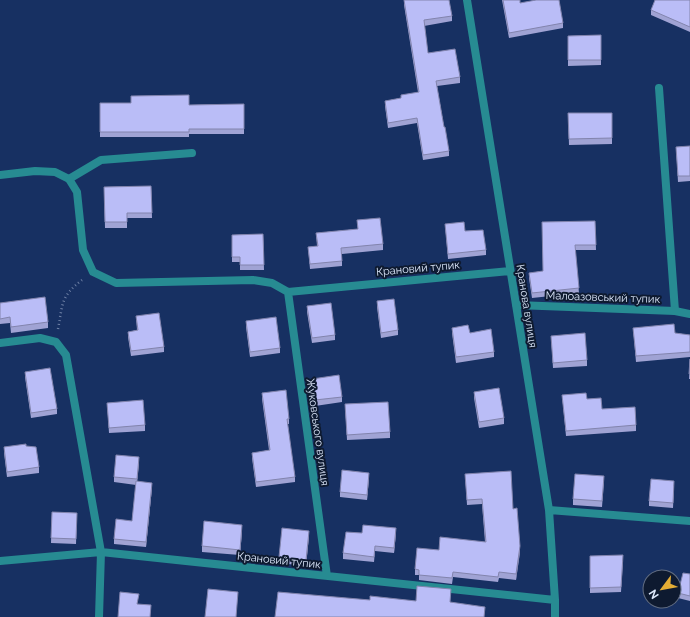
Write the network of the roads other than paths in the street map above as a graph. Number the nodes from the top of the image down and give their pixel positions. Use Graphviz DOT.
graph roads {
  1 [pos="467,0"];
  2 [pos="659,88"];
  3 [pos="192,154"];
  4 [pos="0,175"];
  5 [pos="69,179"];
  6 [pos="510,271"];
  7 [pos="288,292"];
  8 [pos="516,305"];
  9 [pos="675,311"];
  10 [pos="690,314"];
  11 [pos="0,343"];
  12 [pos="549,510"];
  13 [pos="690,521"];
  14 [pos="101,552"];
  15 [pos="0,561"];
  16 [pos="327,576"];
  17 [pos="555,600"];
  18 [pos="99,617"];
  19 [pos="555,617"];
  1 -- 6 [label="street, Кранова вулиця"];
  2 -- 9 [label="street"];
  3 -- 5 [label="street"];
  4 -- 5 [label="street"];
  5 -- 7 [label="street"];
  6 -- 7 [label="street, Крановий тупик"];
  6 -- 8 [label="street, Кранова вулиця"];
  7 -- 16 [label="street, Жуковського вулиця"];
  8 -- 9 [label="street, Малоазовський тупик"];
  8 -- 12 [label="street, Кранова вулиця"];
  9 -- 10 [label="street, Малоазовський тупик"];
  11 -- 14 [label="street"];
  12 -- 13 [label="street"];
  12 -- 17 [label="street, Кранова вулиця"];
  14 -- 15 [label="street, Крановий тупик"];
  14 -- 16 [label="street, Крановий тупик"];
  14 -- 18 [label="street"];
  16 -- 17 [label="street, Крановий тупик"];
  17 -- 19 [label="street, Кранова вулиця"];
}
